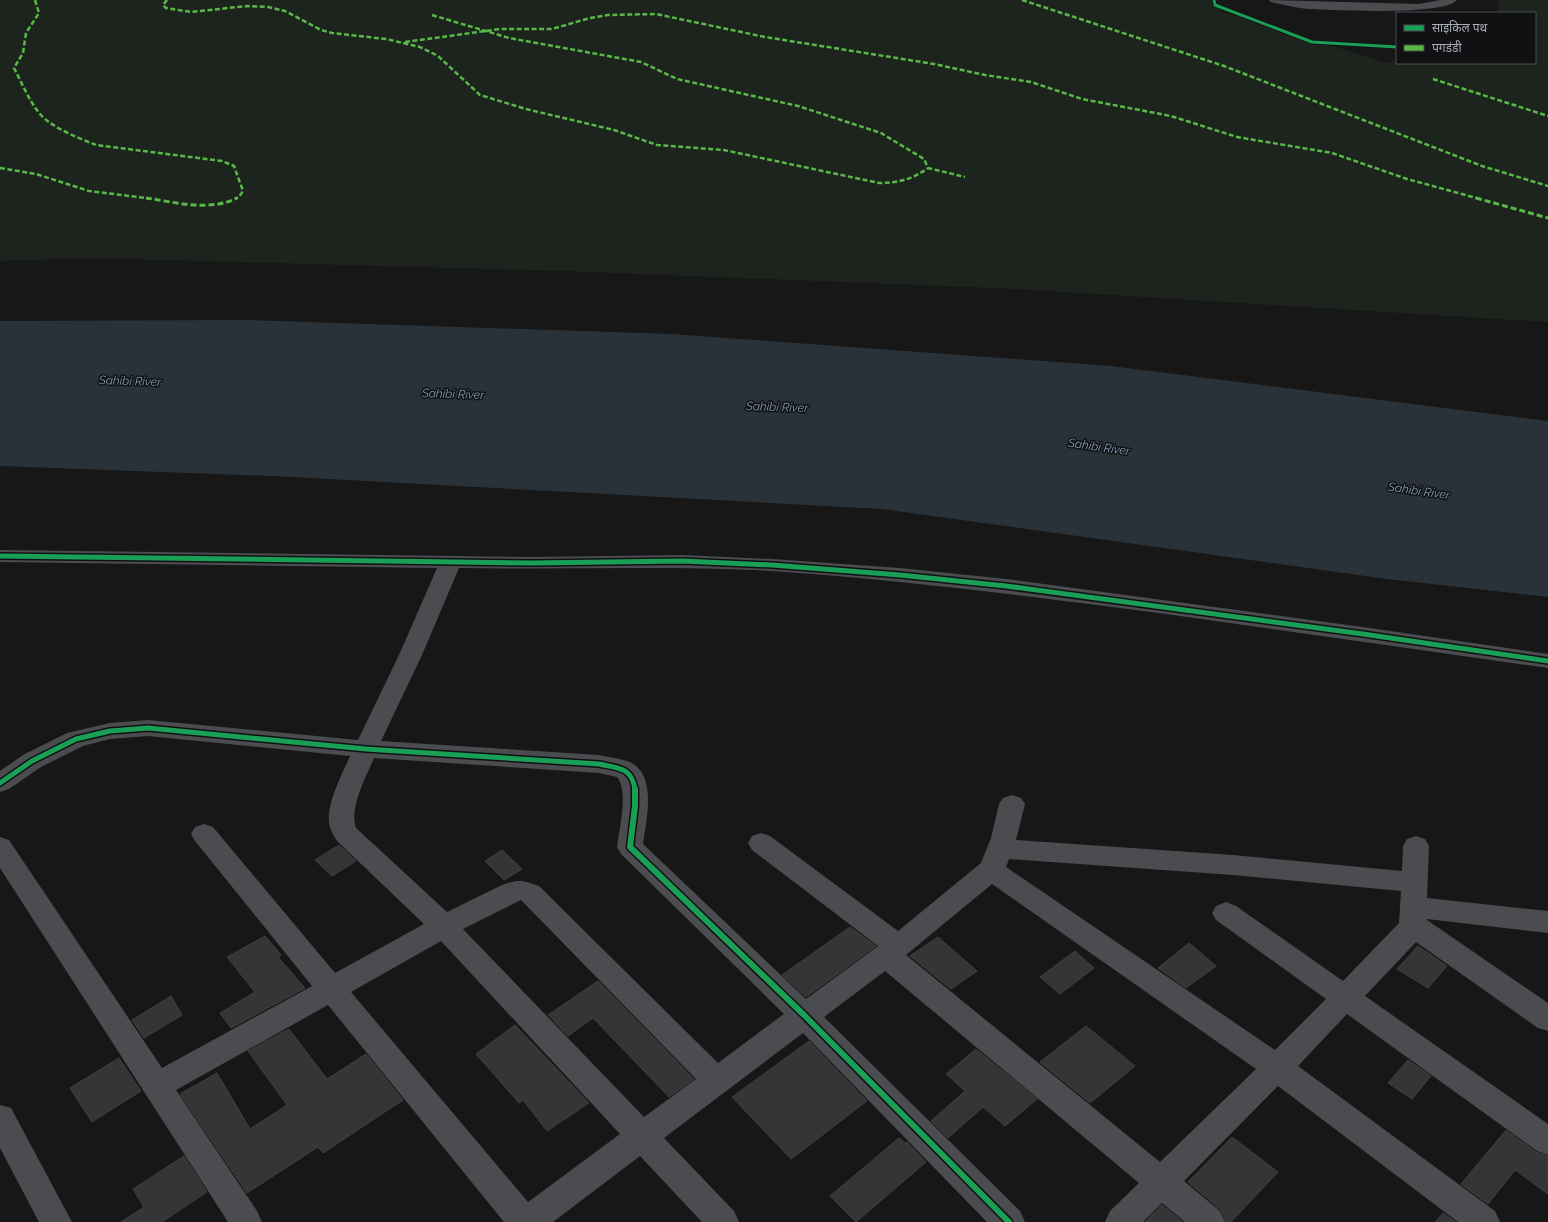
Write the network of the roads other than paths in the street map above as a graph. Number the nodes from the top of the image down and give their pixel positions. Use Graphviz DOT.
graph roads {
  1 [pos="1275,0"];
  2 [pos="1451,0"];
  3 [pos="1303,3"];
  4 [pos="0,556"];
  5 [pos="451,561"];
  6 [pos="1548,661"];
  7 [pos="366,749"];
  8 [pos="0,783"];
  9 [pos="1012,804"];
  10 [pos="204,834"];
  11 [pos="761,843"];
  12 [pos="1416,846"];
  13 [pos="0,847"];
  14 [pos="996,859"];
  15 [pos="1414,905"];
  16 [pos="1226,912"];
  17 [pos="1548,922"];
  18 [pos="444,926"];
  19 [pos="892,950"];
  20 [pos="333,989"];
  21 [pos="1345,998"];
  22 [pos="804,1015"];
  23 [pos="1548,1019"];
  24 [pos="1277,1068"];
  25 [pos="716,1080"];
  26 [pos="157,1086"];
  27 [pos="0,1118"];
  28 [pos="641,1136"];
  29 [pos="1548,1141"];
  30 [pos="1162,1182"];
  31 [pos="56,1222"];
  32 [pos="246,1222"];
  33 [pos="525,1222"];
  34 [pos="723,1222"];
  35 [pos="1009,1222"];
  36 [pos="1121,1222"];
  37 [pos="1209,1222"];
  38 [pos="1484,1222"];
  1 -- 3 [label="street"];
  2 -- 3 [label="street"];
  4 -- 5 [label="street"];
  5 -- 6 [label="street"];
  5 -- 7 [label="street"];
  7 -- 8 [label="street"];
  7 -- 18 [label="street"];
  7 -- 22 [label="street"];
  9 -- 14 [label="street"];
  10 -- 20 [label="street"];
  11 -- 19 [label="street"];
  12 -- 15 [label="street"];
  13 -- 26 [label="street"];
  14 -- 15 [label="street"];
  14 -- 19 [label="street"];
  14 -- 24 [label="street"];
  15 -- 17 [label="street"];
  15 -- 21 [label="street"];
  15 -- 23 [label="street"];
  16 -- 21 [label="street"];
  18 -- 20 [label="street"];
  18 -- 25 [label="street"];
  18 -- 28 [label="street"];
  19 -- 22 [label="street"];
  19 -- 30 [label="street"];
  20 -- 26 [label="street"];
  20 -- 33 [label="street"];
  21 -- 24 [label="street"];
  21 -- 29 [label="street"];
  22 -- 25 [label="street"];
  22 -- 35 [label="street"];
  24 -- 30 [label="street"];
  24 -- 38 [label="street"];
  25 -- 28 [label="street"];
  26 -- 32 [label="street"];
  27 -- 31 [label="street"];
  28 -- 33 [label="street"];
  28 -- 34 [label="street"];
  30 -- 36 [label="street"];
  30 -- 37 [label="street"];
}
